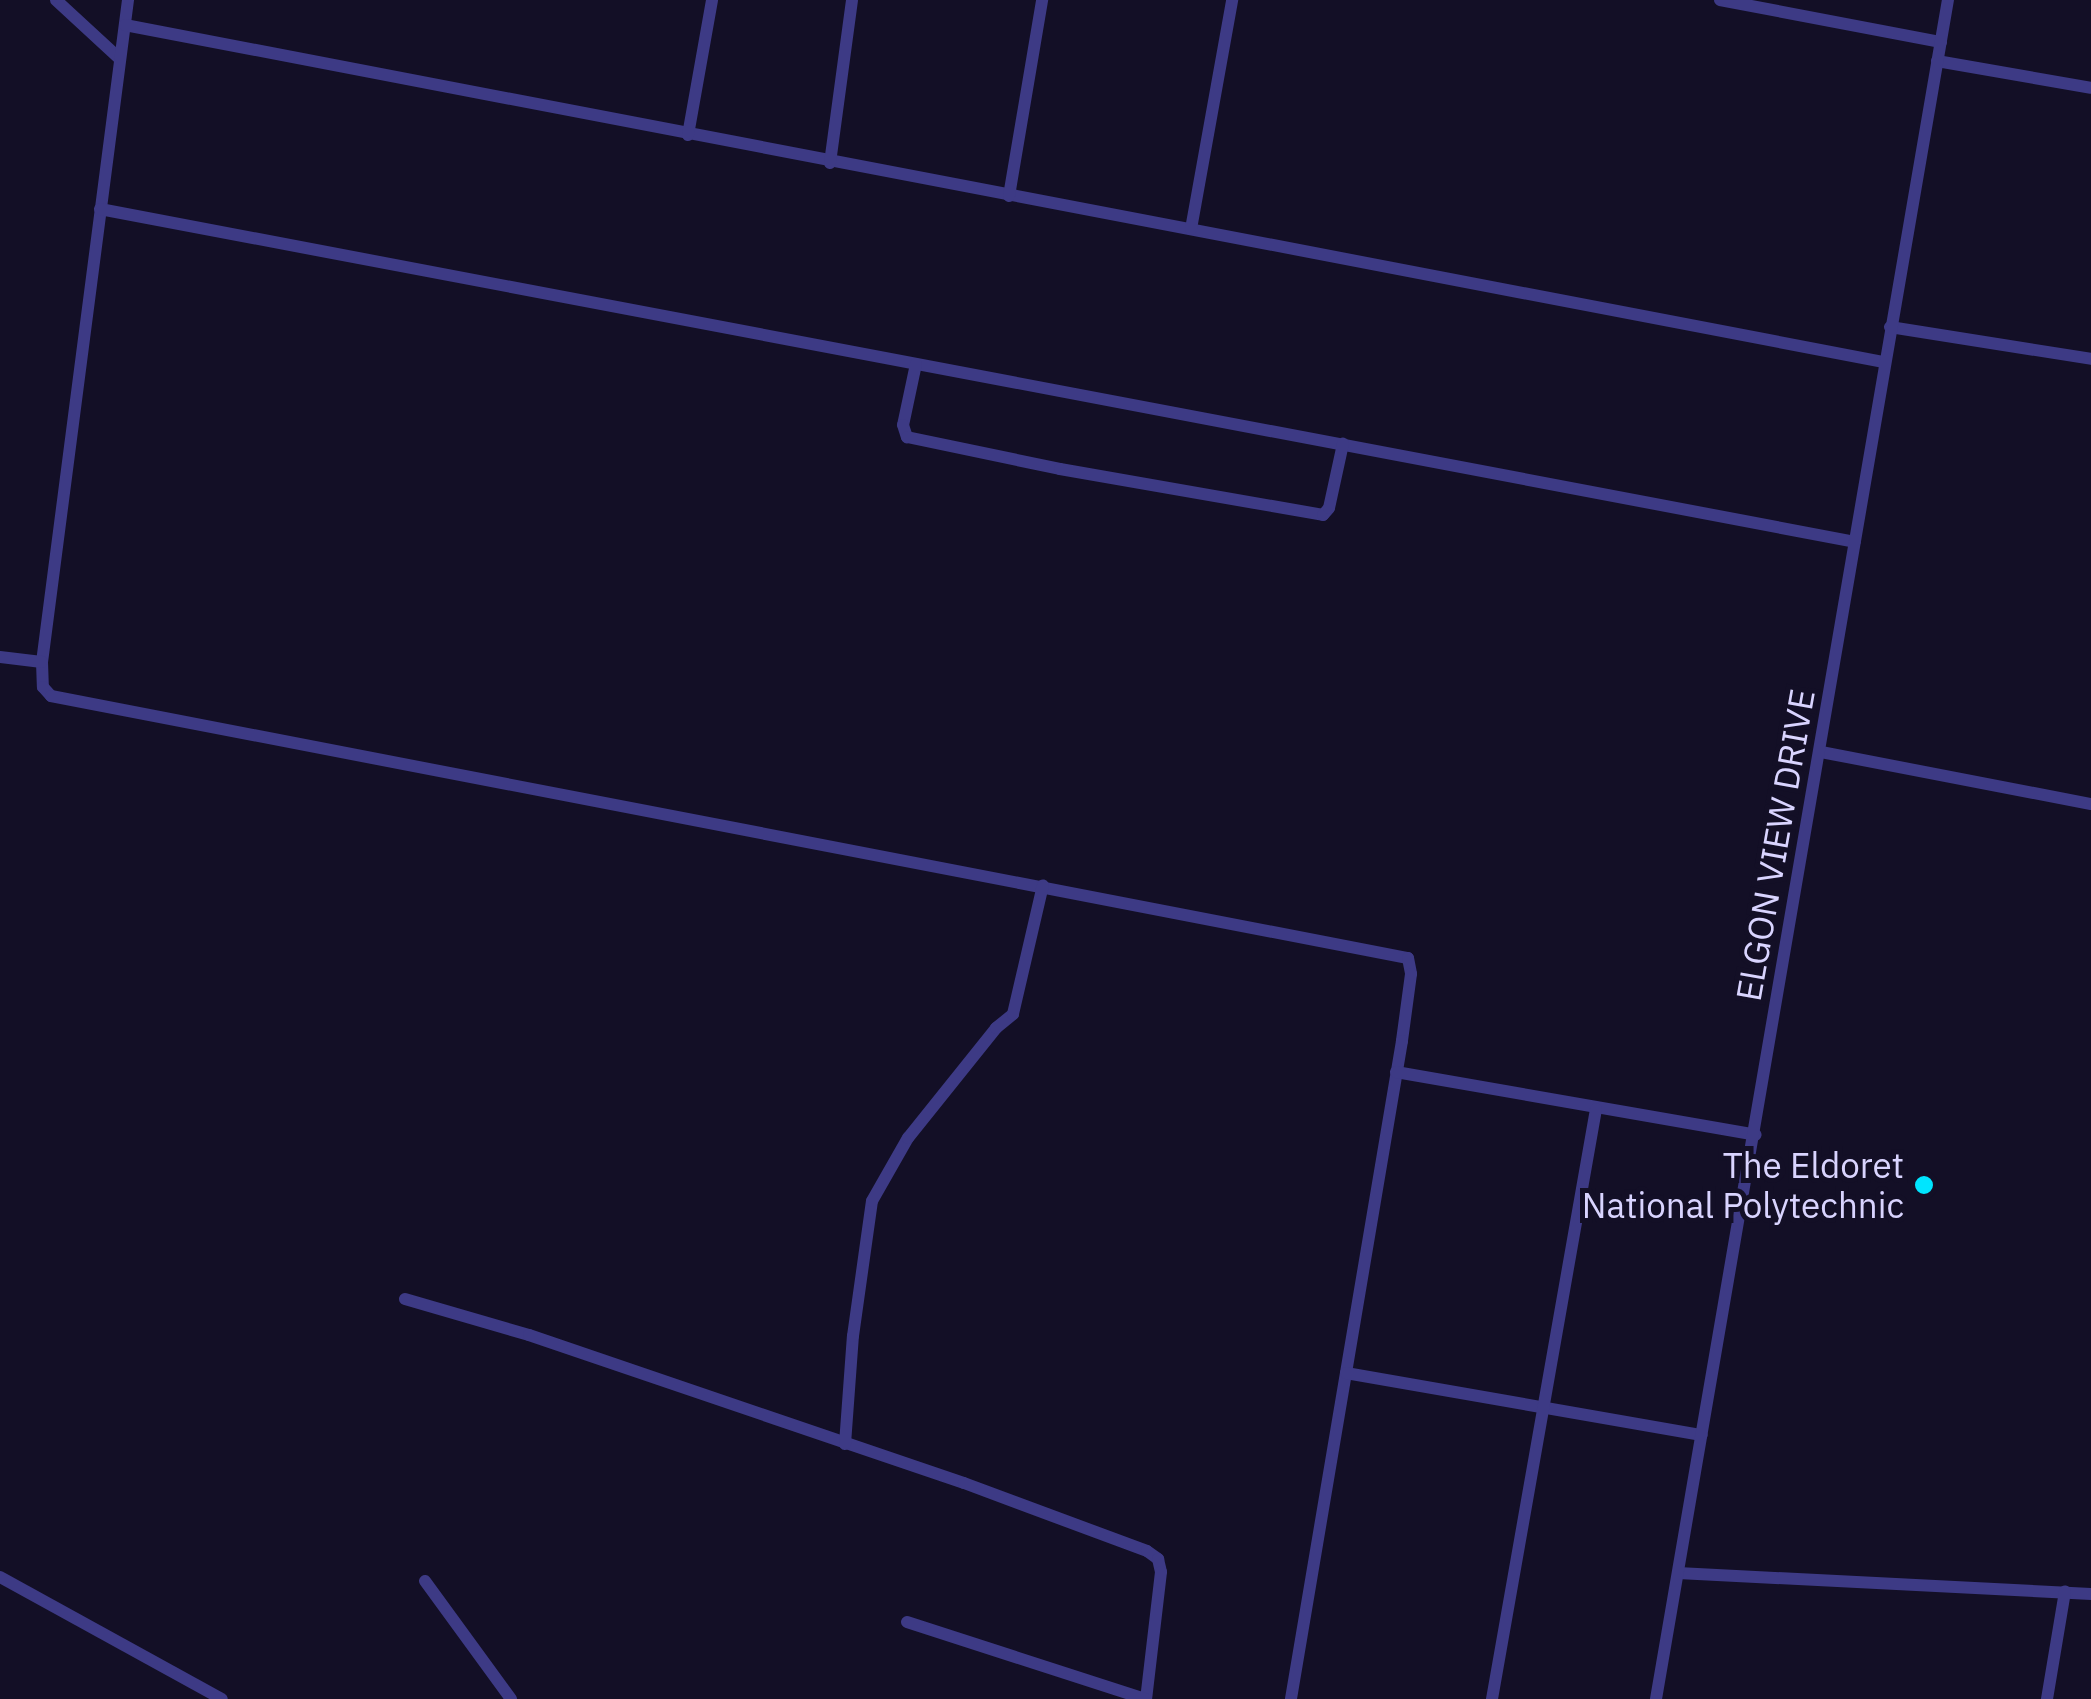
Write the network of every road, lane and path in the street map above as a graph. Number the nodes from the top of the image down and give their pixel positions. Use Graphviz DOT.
graph roads {
  1 [pos="56,0"];
  2 [pos="128,0"];
  3 [pos="712,0"];
  4 [pos="852,0"];
  5 [pos="1042,0"];
  6 [pos="1232,0"];
  7 [pos="1720,0"];
  8 [pos="1948,0"];
  9 [pos="124,25"];
  10 [pos="1940,42"];
  11 [pos="120,59"];
  12 [pos="1937,61"];
  13 [pos="2091,88"];
  14 [pos="688,135"];
  15 [pos="830,163"];
  16 [pos="1009,196"];
  17 [pos="100,209"];
  18 [pos="1191,228"];
  19 [pos="1890,327"];
  20 [pos="2091,360"];
  21 [pos="1884,362"];
  22 [pos="916,364"];
  23 [pos="1343,444"];
  24 [pos="1855,542"];
  25 [pos="0,656"];
  26 [pos="42,662"];
  27 [pos="1821,752"];
  28 [pos="2091,804"];
  29 [pos="1043,885"];
  30 [pos="1396,1072"];
  31 [pos="1596,1108"];
  32 [pos="1756,1135"];
  33 [pos="405,1299"];
  34 [pos="1346,1373"];
  35 [pos="1545,1409"];
  36 [pos="1702,1435"];
  37 [pos="845,1444"];
  38 [pos="1678,1572"];
  39 [pos="0,1578"];
  40 [pos="426,1581"];
  41 [pos="2064,1592"];
  42 [pos="2091,1594"];
  43 [pos="906,1622"];
  44 [pos="222,1699"];
  45 [pos="511,1699"];
  46 [pos="1146,1699"];
  47 [pos="1290,1699"];
  48 [pos="1492,1699"];
  49 [pos="1656,1699"];
  50 [pos="2047,1699"];
  1 -- 11 [label="street"];
  2 -- 9 [label="street"];
  3 -- 14 [label="street"];
  4 -- 15 [label="street"];
  5 -- 16 [label="street"];
  6 -- 18 [label="street"];
  7 -- 10 [label="street"];
  8 -- 10 [label="street, ELGON VIEW DRIVE"];
  9 -- 11 [label="street"];
  9 -- 14 [label="street"];
  10 -- 12 [label="street, ELGON VIEW DRIVE"];
  11 -- 17 [label="street"];
  12 -- 13 [label="street"];
  12 -- 19 [label="street, ELGON VIEW DRIVE"];
  14 -- 15 [label="street"];
  15 -- 16 [label="street"];
  16 -- 18 [label="street"];
  17 -- 22 [label="street"];
  17 -- 26 [label="street"];
  18 -- 21 [label="street"];
  19 -- 20 [label="street"];
  19 -- 21 [label="street, ELGON VIEW DRIVE"];
  21 -- 24 [label="street, ELGON VIEW DRIVE"];
  22 -- 23 [label="street"];
  22 -- 23 [label="street"];
  23 -- 24 [label="street"];
  24 -- 27 [label="street, ELGON VIEW DRIVE"];
  25 -- 26 [label="street"];
  26 -- 29 [label="street"];
  27 -- 28 [label="street"];
  27 -- 32 [label="street, ELGON VIEW DRIVE"];
  29 -- 30 [label="street"];
  29 -- 37 [label="street"];
  30 -- 31 [label="street"];
  30 -- 34 [label="street"];
  31 -- 32 [label="street"];
  31 -- 35 [label="street"];
  32 -- 36 [label="street, ELGON VIEW DRIVE"];
  33 -- 37 [label="street"];
  34 -- 35 [label="street"];
  34 -- 47 [label="street"];
  35 -- 36 [label="street"];
  35 -- 48 [label="street"];
  36 -- 38 [label="street, ELGON VIEW DRIVE"];
  37 -- 46 [label="street"];
  38 -- 41 [label="street"];
  38 -- 49 [label="street, ELGON VIEW DRIVE"];
  39 -- 44 [label="street"];
  40 -- 45 [label="street"];
  41 -- 42 [label="street"];
  41 -- 50 [label="street"];
  43 -- 46 [label="street"];
}
